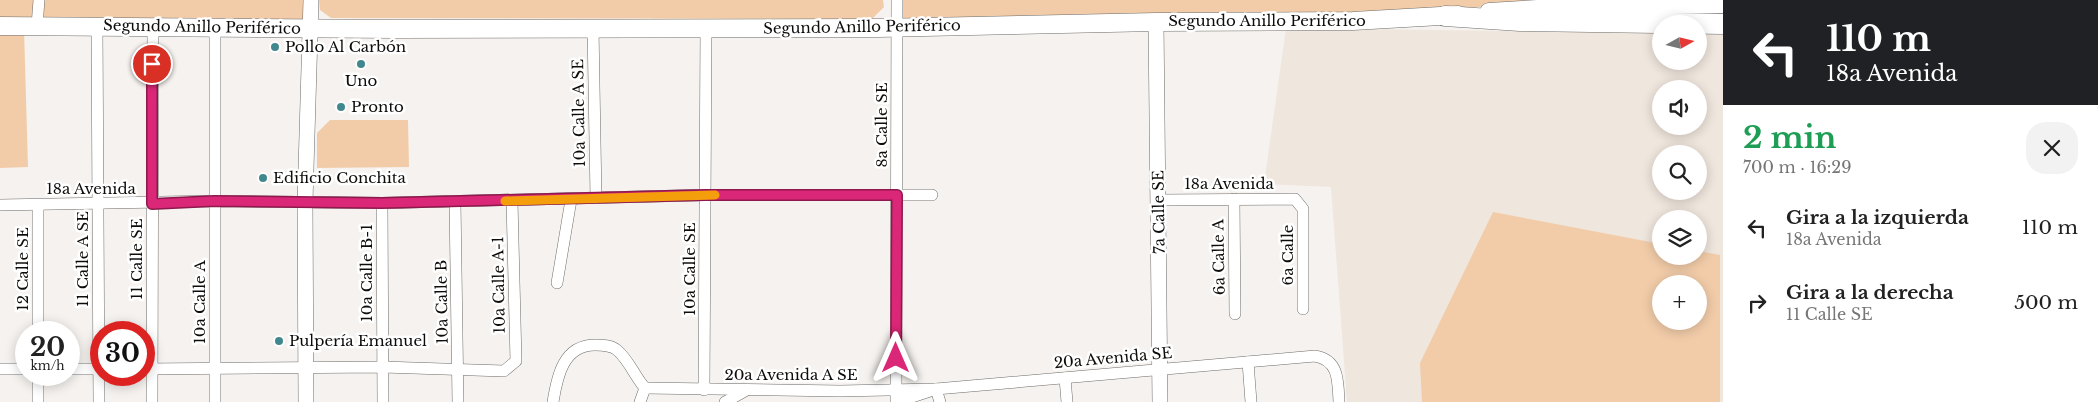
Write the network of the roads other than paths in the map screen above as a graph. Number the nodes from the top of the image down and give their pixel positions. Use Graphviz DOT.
graph roads {
  1 [pos="39,0"];
  2 [pos="311,0"];
  3 [pos="897,0"];
  4 [pos="1723,4"];
  5 [pos="1445,16"];
  6 [pos="1156,22"];
  7 [pos="1723,24"];
  8 [pos="97,25"];
  9 [pos="0,26"];
  10 [pos="37,26"];
  11 [pos="153,26"];
  12 [pos="215,27"];
  13 [pos="897,27"];
  14 [pos="310,28"];
  15 [pos="593,28"];
  16 [pos="706,28"];
  17 [pos="705,195"];
  18 [pos="897,195"];
  19 [pos="932,195"];
  20 [pos="596,198"];
  21 [pos="1234,199"];
  22 [pos="571,200"];
  23 [pos="1159,200"];
  24 [pos="214,201"];
  25 [pos="512,201"];
  26 [pos="306,202"];
  27 [pos="455,202"];
  28 [pos="1300,202"];
  29 [pos="98,203"];
  30 [pos="382,203"];
  31 [pos="152,204"];
  32 [pos="0,205"];
  33 [pos="38,205"];
  34 [pos="557,283"];
  35 [pos="1303,309"];
  36 [pos="1235,314"];
  37 [pos="38,321"];
  38 [pos="99,321"];
  39 [pos="149,321"];
  40 [pos="1248,362"];
  41 [pos="383,367"];
  42 [pos="0,369"];
  43 [pos="15,369"];
  44 [pos="155,369"];
  45 [pos="306,369"];
  46 [pos="1160,369"];
  47 [pos="215,370"];
  48 [pos="458,370"];
  49 [pos="1066,378"];
  50 [pos="38,386"];
  51 [pos="99,386"];
  52 [pos="150,386"];
  53 [pos="645,388"];
  54 [pos="936,389"];
  55 [pos="704,390"];
  56 [pos="746,390"];
  57 [pos="841,397"];
  58 [pos="897,398"];
  59 [pos="38,402"];
  60 [pos="99,402"];
  61 [pos="152,402"];
  62 [pos="215,402"];
  63 [pos="306,402"];
  64 [pos="383,402"];
  65 [pos="458,402"];
  66 [pos="553,402"];
  67 [pos="640,402"];
  68 [pos="725,402"];
  69 [pos="940,402"];
  70 [pos="1067,402"];
  71 [pos="1160,402"];
  72 [pos="1251,402"];
  73 [pos="1339,402"];
  1 -- 10 [label="street"];
  2 -- 14 [label="street"];
  3 -- 13 [label="street, 8a Calle SE"];
  4 -- 5 [label="main road, Segundo Anillo Periférico"];
  5 -- 6 [label="main road, Segundo Anillo Periférico"];
  5 -- 7 [label="highway"];
  6 -- 13 [label="main road, Segundo Anillo Periférico"];
  6 -- 23 [label="street, 7a Calle SE"];
  8 -- 10 [label="main road, Segundo Anillo Periférico"];
  8 -- 11 [label="main road, Segundo Anillo Periférico"];
  8 -- 29 [label="street, 11 Calle A SE"];
  9 -- 10 [label="main road, Segundo Anillo Periférico"];
  11 -- 12 [label="main road, Segundo Anillo Periférico"];
  11 -- 31 [label="street, 11 Calle SE"];
  12 -- 14 [label="main road, Segundo Anillo Periférico"];
  12 -- 24 [label="street, 10a Calle A"];
  13 -- 16 [label="main road, Segundo Anillo Periférico"];
  13 -- 18 [label="street, 8a Calle SE"];
  14 -- 15 [label="main road, Segundo Anillo Periférico"];
  14 -- 26 [label="street"];
  15 -- 16 [label="main road, Segundo Anillo Periférico"];
  15 -- 20 [label="street, 10a Calle A SE"];
  16 -- 17 [label="street, 10a Calle SE"];
  17 -- 18 [label="street, 18a Avenida"];
  17 -- 20 [label="street, 18a Avenida"];
  17 -- 55 [label="street, 10a Calle SE"];
  18 -- 19 [label="street, 18a Avenida"];
  18 -- 58 [label="street, 8a Calle SE"];
  20 -- 22 [label="street, 18a Avenida"];
  21 -- 23 [label="street, 18a Avenida"];
  21 -- 28 [label="street, 18a Avenida"];
  21 -- 36 [label="street, 6a Calle A"];
  22 -- 25 [label="street, 18a Avenida"];
  22 -- 34 [label="street"];
  23 -- 46 [label="street, 7a Calle SE"];
  24 -- 26 [label="street, 18a Avenida"];
  24 -- 31 [label="street, 18a Avenida"];
  24 -- 47 [label="street, 10a Calle A"];
  25 -- 27 [label="street, 18a Avenida"];
  25 -- 48 [label="street, 10a Calle A-1"];
  26 -- 30 [label="street, 18a Avenida"];
  26 -- 45 [label="street"];
  27 -- 30 [label="street, 18a Avenida"];
  27 -- 48 [label="street, 10a Calle B"];
  28 -- 35 [label="street, 6a Calle"];
  29 -- 31 [label="street, 18a Avenida"];
  29 -- 33 [label="street, 18a Avenida"];
  29 -- 38 [label="street, 11 Calle A SE"];
  30 -- 41 [label="street, 10a Calle B-1"];
  31 -- 39 [label="street, 11 Calle SE"];
  32 -- 33 [label="street, 18a Avenida"];
  33 -- 37 [label="street, 12 Calle SE"];
  40 -- 46 [label="street, 20a Avenida SE"];
  40 -- 72 [label="street"];
  40 -- 73 [label="street, 20a Avenida SE"];
  41 -- 45 [label="street"];
  41 -- 48 [label="street"];
  41 -- 64 [label="street, 10a Calle B-1"];
  42 -- 43 [label="street"];
  44 -- 47 [label="street"];
  45 -- 47 [label="street"];
  45 -- 63 [label="street"];
  46 -- 49 [label="street, 20a Avenida SE"];
  46 -- 71 [label="street, 7a Calle SE"];
  47 -- 62 [label="street, 10a Calle A"];
  48 -- 65 [label="street, 10a Calle B"];
  49 -- 54 [label="street, 20a Avenida SE"];
  49 -- 70 [label="street"];
  50 -- 59 [label="street"];
  51 -- 60 [label="street, 11 Calle A SE"];
  52 -- 61 [label="street, 11 Calle SE"];
  53 -- 55 [label="street, 20a Avenida A SE"];
  53 -- 66 [label="street"];
  53 -- 67 [label="street"];
  54 -- 58 [label="street, 20a Avenida SE"];
  54 -- 69 [label="street"];
  55 -- 56 [label="street, 20a Avenida A SE"];
  56 -- 57 [label="street, 20a Avenida A SE"];
  56 -- 68 [label="street"];
  57 -- 58 [label="street, 20a Avenida A SE"];
}
